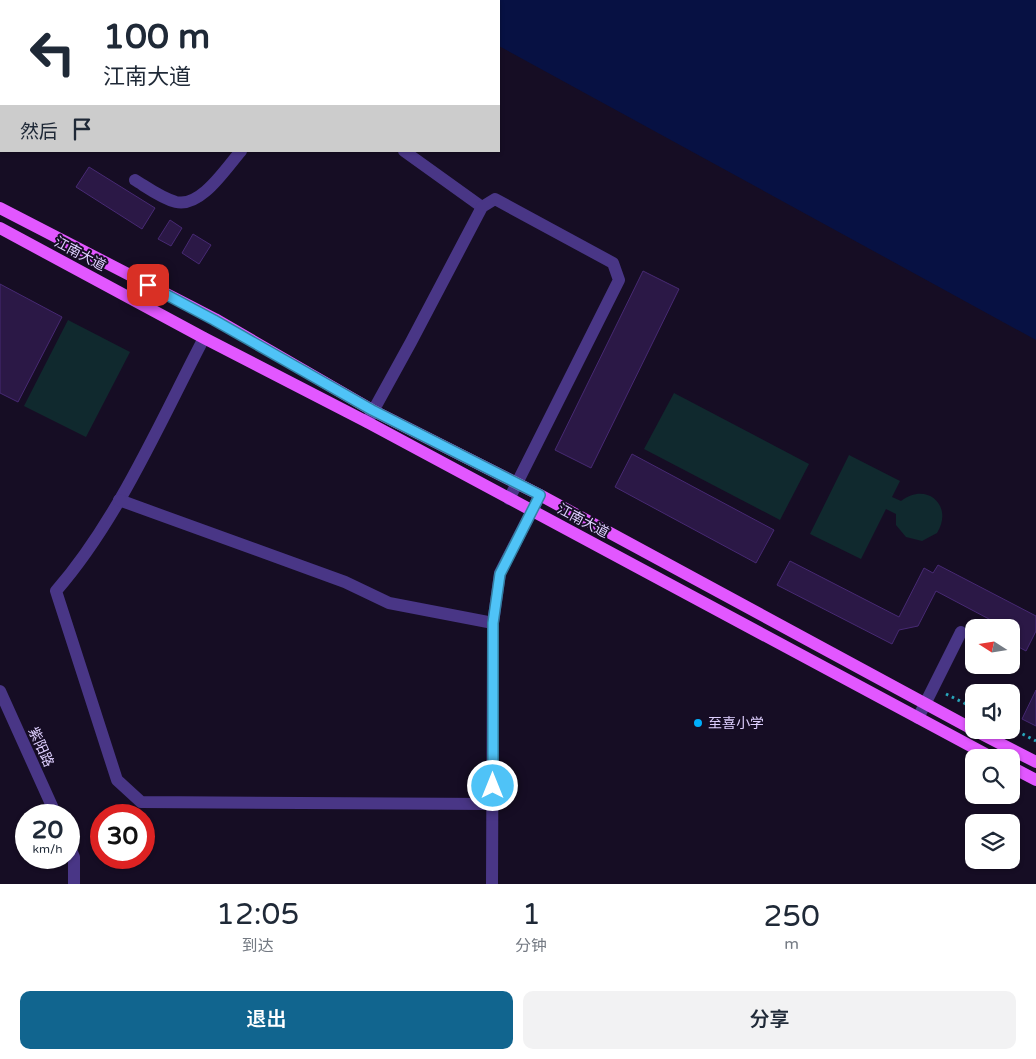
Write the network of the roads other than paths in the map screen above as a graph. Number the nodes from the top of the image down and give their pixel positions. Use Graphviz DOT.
graph roads {
  1 [pos="240,152"];
  2 [pos="405,152"];
  3 [pos="135,180"];
  4 [pos="482,207"];
  5 [pos="0,208"];
  6 [pos="0,228"];
  7 [pos="204,338"];
  8 [pos="369,416"];
  9 [pos="516,483"];
  10 [pos="540,495"];
  11 [pos="509,499"];
  12 [pos="119,500"];
  13 [pos="532,510"];
  14 [pos="493,623"];
  15 [pos="961,632"];
  16 [pos="0,691"];
  17 [pos="925,704"];
  18 [pos="918,718"];
  19 [pos="965,725"];
  20 [pos="991,739"];
  21 [pos="976,749"];
  22 [pos="1036,762"];
  23 [pos="1020,772"];
  24 [pos="1036,780"];
  25 [pos="51,804"];
  26 [pos="493,804"];
  27 [pos="74,869"];
  28 [pos="74,884"];
  29 [pos="492,884"];
  1 -- 3 [label="street"];
  2 -- 4 [label="street"];
  4 -- 8 [label="street"];
  4 -- 9 [label="street"];
  5 -- 8 [label="main road, 江南大道"];
  6 -- 7 [label="main road, 江南大道"];
  7 -- 8 [label="main road, 江南大道"];
  7 -- 12 [label="street"];
  8 -- 9 [label="main road, 江南大道"];
  8 -- 11 [label="main road, 江南大道"];
  9 -- 10 [label="main road, 江南大道"];
  9 -- 11 [label="street"];
  10 -- 13 [label="street"];
  10 -- 17 [label="main road, 江南大道"];
  11 -- 13 [label="main road, 江南大道"];
  12 -- 14 [label="street"];
  12 -- 26 [label="street"];
  13 -- 14 [label="street"];
  13 -- 18 [label="main road, 江南大道"];
  14 -- 26 [label="street"];
  15 -- 17 [label="street"];
  16 -- 25 [label="street, 紫阳路"];
  17 -- 18 [label="street"];
  17 -- 19 [label="main road, 江南大道"];
  18 -- 21 [label="main road, 江南大道"];
  20 -- 22 [label="main road, 江南大道"];
  23 -- 24 [label="main road"];
  26 -- 29 [label="street"];
  27 -- 28 [label="street"];
}
